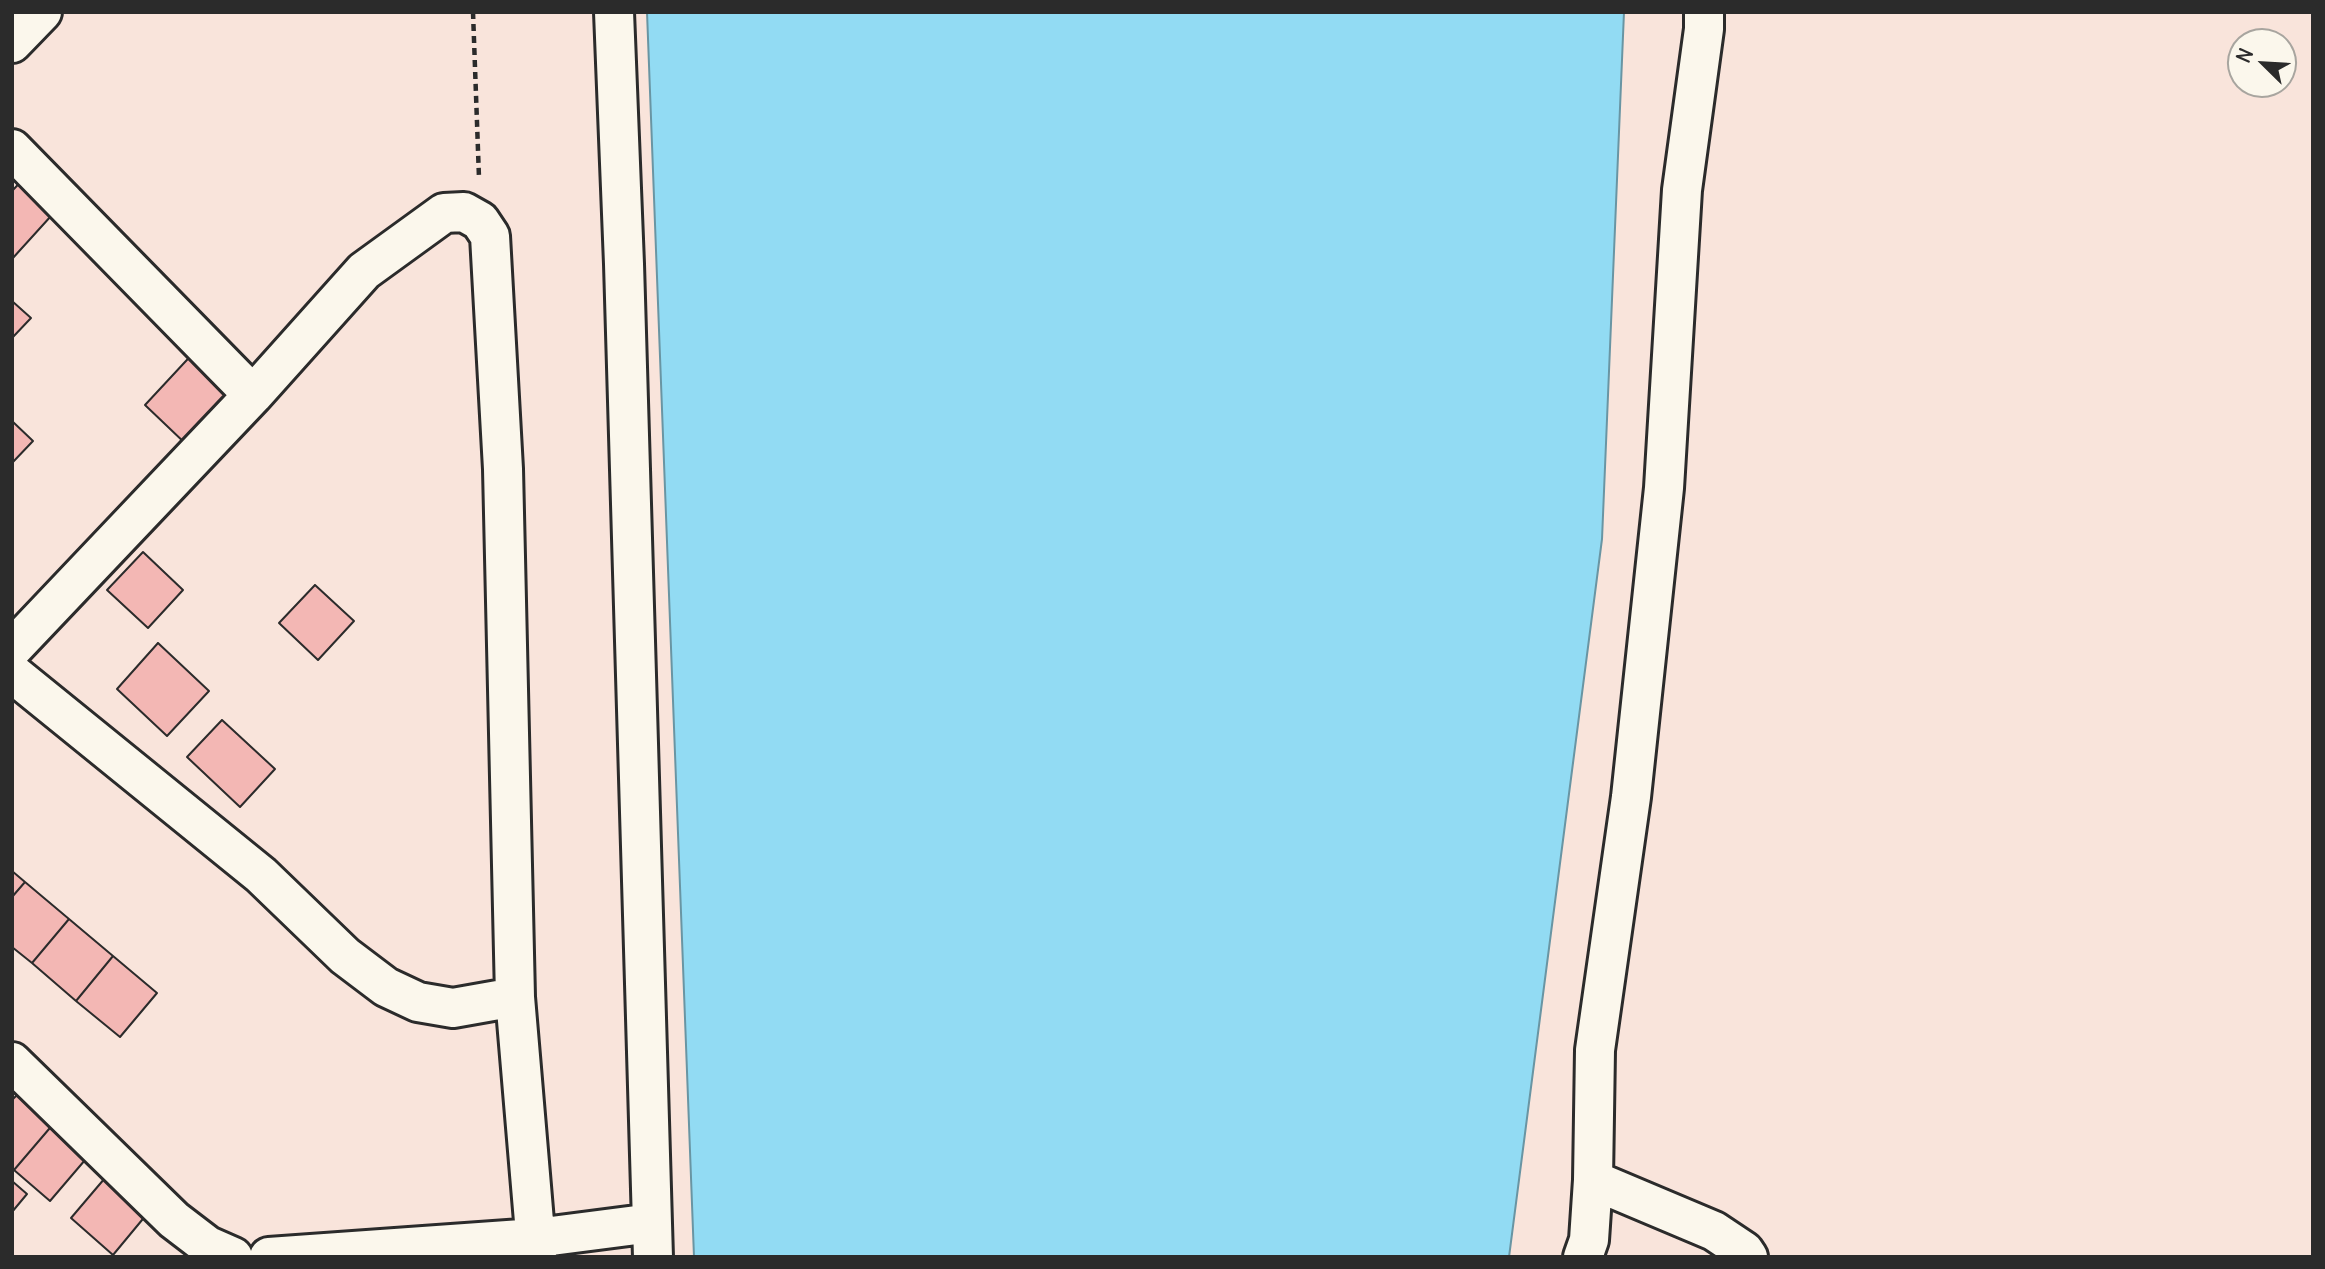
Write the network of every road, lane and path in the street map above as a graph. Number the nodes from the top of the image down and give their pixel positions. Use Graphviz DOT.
graph roads {
  1 [pos="42,12"];
  2 [pos="473,12"];
  3 [pos="614,12"];
  4 [pos="1704,12"];
  5 [pos="12,43"];
  6 [pos="12,149"];
  7 [pos="480,221"];
  8 [pos="253,395"];
  9 [pos="12,649"];
  10 [pos="12,673"];
  11 [pos="515,997"];
  12 [pos="12,1062"];
  13 [pos="1593,1180"];
  14 [pos="653,1240"];
  15 [pos="536,1247"];
  16 [pos="233,1257"];
  17 [pos="269,1257"];
  18 [pos="1583,1257"];
  19 [pos="1748,1257"];
  1 -- 5 [label="street"];
  2 -- 7 [label="path"];
  3 -- 14 [label="street"];
  4 -- 13 [label="street"];
  6 -- 8 [label="street"];
  7 -- 8 [label="street"];
  7 -- 11 [label="street"];
  8 -- 9 [label="street"];
  10 -- 11 [label="street"];
  11 -- 15 [label="street"];
  12 -- 16 [label="street"];
  13 -- 18 [label="street"];
  13 -- 19 [label="street"];
  14 -- 15 [label="street"];
  15 -- 17 [label="street"];
}
